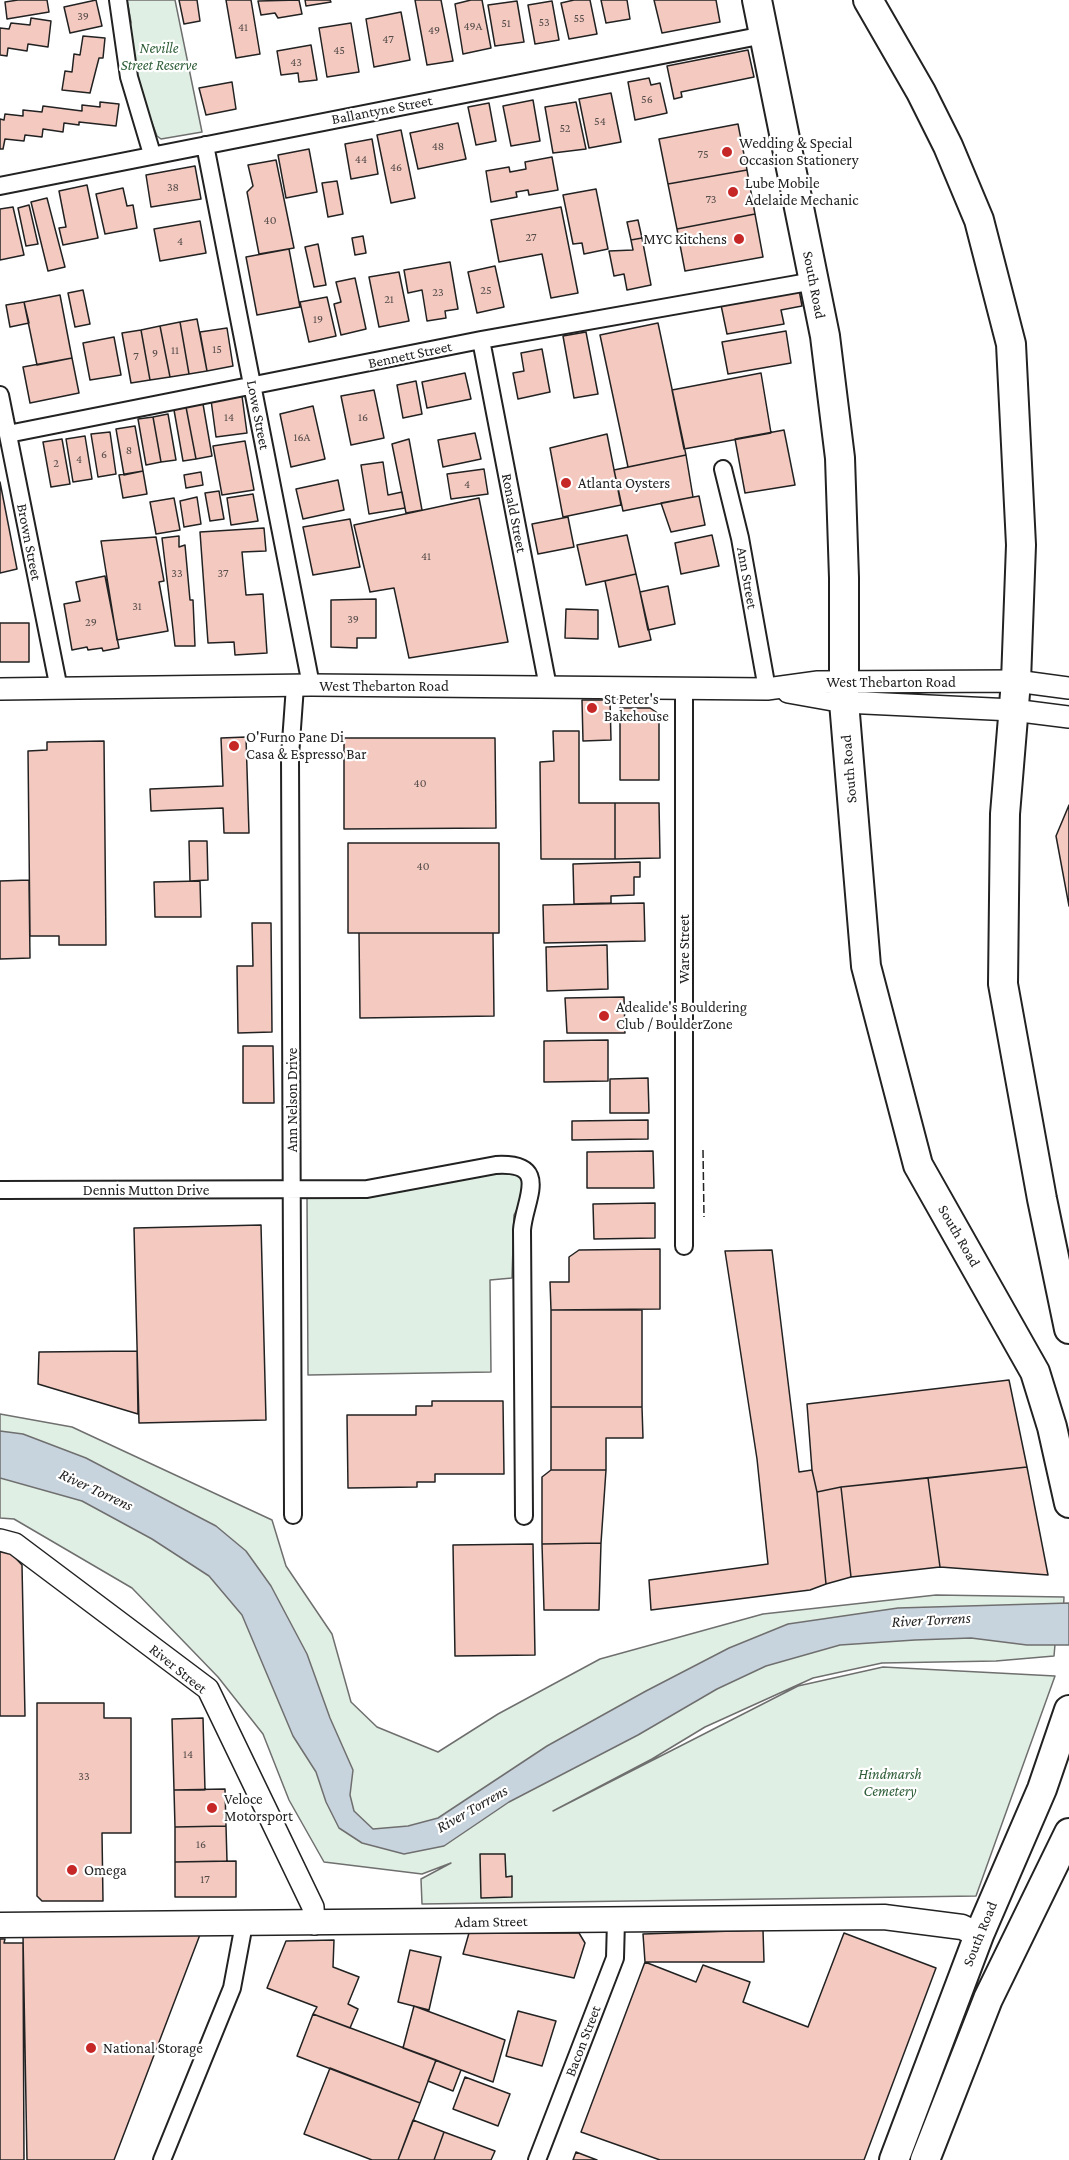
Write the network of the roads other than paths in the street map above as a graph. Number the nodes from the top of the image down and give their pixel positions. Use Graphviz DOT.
graph roads {
  1 [pos="118,0"];
  2 [pos="757,0"];
  3 [pos="868,0"];
  4 [pos="764,34"];
  5 [pos="205,145"];
  6 [pos="152,154"];
  7 [pos="0,186"];
  8 [pos="814,281"];
  9 [pos="481,340"];
  10 [pos="253,387"];
  11 [pos="0,395"];
  12 [pos="8,434"];
  13 [pos="723,469"];
  14 [pos="1016,681"];
  15 [pos="303,686"];
  16 [pos="548,687"];
  17 [pos="684,688"];
  18 [pos="767,688"];
  19 [pos="1069,688"];
  20 [pos="0,689"];
  21 [pos="58,689"];
  22 [pos="843,692"];
  23 [pos="1013,710"];
  24 [pos="1069,717"];
  25 [pos="0,1190"];
  26 [pos="292,1190"];
  27 [pos="684,1246"];
  28 [pos="1069,1329"];
  29 [pos="1069,1503"];
  30 [pos="293,1515"];
  31 [pos="524,1516"];
  32 [pos="0,1540"];
  33 [pos="1069,1710"];
  34 [pos="1069,1833"];
  35 [pos="616,1920"];
  36 [pos="244,1924"];
  37 [pos="314,1924"];
  38 [pos="0,1926"];
  39 [pos="979,1935"];
  40 [pos="162,2160"];
  41 [pos="537,2160"];
  42 [pos="894,2160"];
  43 [pos="925,2160"];
  1 -- 6 [label="street"];
  2 -- 4 [label="highway, South Road"];
  3 -- 14 [label="highway"];
  4 -- 5 [label="street, Ballantyne Street"];
  4 -- 8 [label="highway, South Road"];
  5 -- 6 [label="street, Ballantyne Street"];
  5 -- 10 [label="street, Lowe Street"];
  6 -- 7 [label="street, Ballantyne Street"];
  8 -- 9 [label="street, Bennett Street"];
  8 -- 22 [label="highway, South Road"];
  9 -- 10 [label="street, Bennett Street"];
  9 -- 16 [label="street, Ronald Street"];
  10 -- 12 [label="street, Bennett Street"];
  10 -- 15 [label="street, Lowe Street"];
  11 -- 12 [label="street, Brown Street"];
  12 -- 21 [label="street, Brown Street"];
  13 -- 18 [label="street, Ann Street"];
  14 -- 19 [label="street, West Thebarton Road"];
  14 -- 22 [label="street, West Thebarton Road"];
  14 -- 23 [label="highway"];
  15 -- 16 [label="street, West Thebarton Road"];
  15 -- 21 [label="street, West Thebarton Road"];
  15 -- 26 [label="street, Ann Nelson Drive"];
  16 -- 17 [label="street, West Thebarton Road"];
  17 -- 18 [label="street, West Thebarton Road"];
  17 -- 27 [label="street, Ware Street"];
  18 -- 22 [label="street, West Thebarton Road"];
  20 -- 21 [label="street, West Thebarton Road"];
  22 -- 23 [label="street, West Thebarton Road"];
  22 -- 29 [label="highway, South Road"];
  23 -- 24 [label="street, West Thebarton Road"];
  23 -- 28 [label="highway"];
  25 -- 26 [label="street, Dennis Mutton Drive"];
  26 -- 30 [label="street, Ann Nelson Drive"];
  26 -- 31 [label="street, Dennis Mutton Drive"];
  32 -- 37 [label="street, River Street"];
  33 -- 39 [label="highway, South Road"];
  34 -- 43 [label="highway"];
  35 -- 37 [label="main road, Adam Street"];
  35 -- 39 [label="main road, Adam Street"];
  35 -- 41 [label="street, Bacon Street"];
  36 -- 37 [label="main road, Adam Street"];
  36 -- 38 [label="main road, Adam Street"];
  36 -- 40 [label="street"];
  39 -- 42 [label="highway, South Road"];
}
